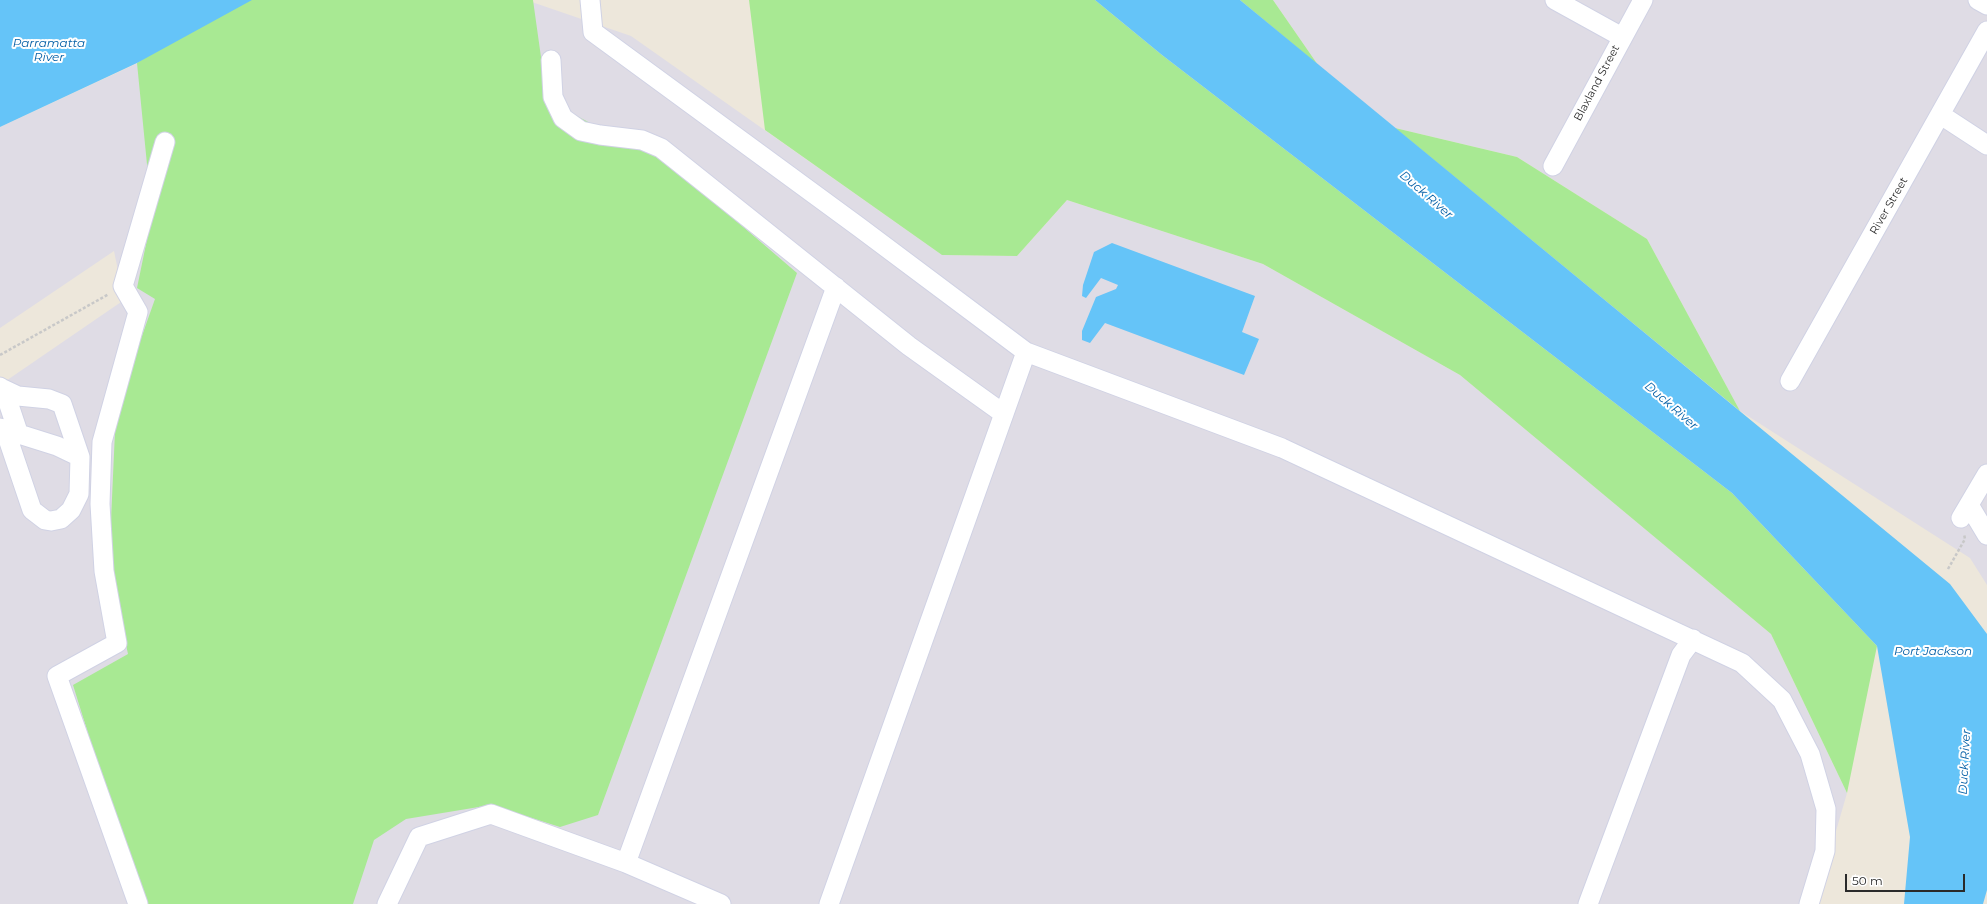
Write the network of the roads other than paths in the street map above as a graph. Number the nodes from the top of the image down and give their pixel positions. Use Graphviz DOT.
graph roads {
  1 [pos="590,0"];
  2 [pos="1555,0"];
  3 [pos="1643,0"];
  4 [pos="1978,0"];
  5 [pos="1987,5"];
  6 [pos="1987,31"];
  7 [pos="1622,37"];
  8 [pos="551,60"];
  9 [pos="1941,115"];
  10 [pos="165,142"];
  11 [pos="1987,145"];
  12 [pos="1552,166"];
  13 [pos="836,287"];
  14 [pos="1026,352"];
  15 [pos="1790,381"];
  16 [pos="0,388"];
  17 [pos="1004,414"];
  18 [pos="8,431"];
  19 [pos="80,457"];
  20 [pos="1987,474"];
  21 [pos="1987,535"];
  22 [pos="1694,639"];
  23 [pos="626,863"];
  24 [pos="138,904"];
  25 [pos="387,904"];
  26 [pos="721,904"];
  27 [pos="829,904"];
  28 [pos="1588,904"];
  29 [pos="1809,904"];
  1 -- 14 [label="street"];
  2 -- 7 [label="street"];
  3 -- 7 [label="street, Blaxland Street"];
  4 -- 5 [label="street"];
  6 -- 9 [label="street, River Street"];
  7 -- 12 [label="street, Blaxland Street"];
  8 -- 13 [label="street"];
  9 -- 11 [label="street"];
  9 -- 15 [label="street, River Street"];
  10 -- 24 [label="street"];
  13 -- 17 [label="street"];
  13 -- 23 [label="street"];
  14 -- 17 [label="street"];
  14 -- 22 [label="street"];
  16 -- 18 [label="street"];
  16 -- 19 [label="street"];
  17 -- 27 [label="street"];
  18 -- 19 [label="street"];
  18 -- 19 [label="street"];
  20 -- 21 [label="street"];
  22 -- 28 [label="street"];
  22 -- 29 [label="street"];
  23 -- 25 [label="street"];
  23 -- 26 [label="street"];
}
